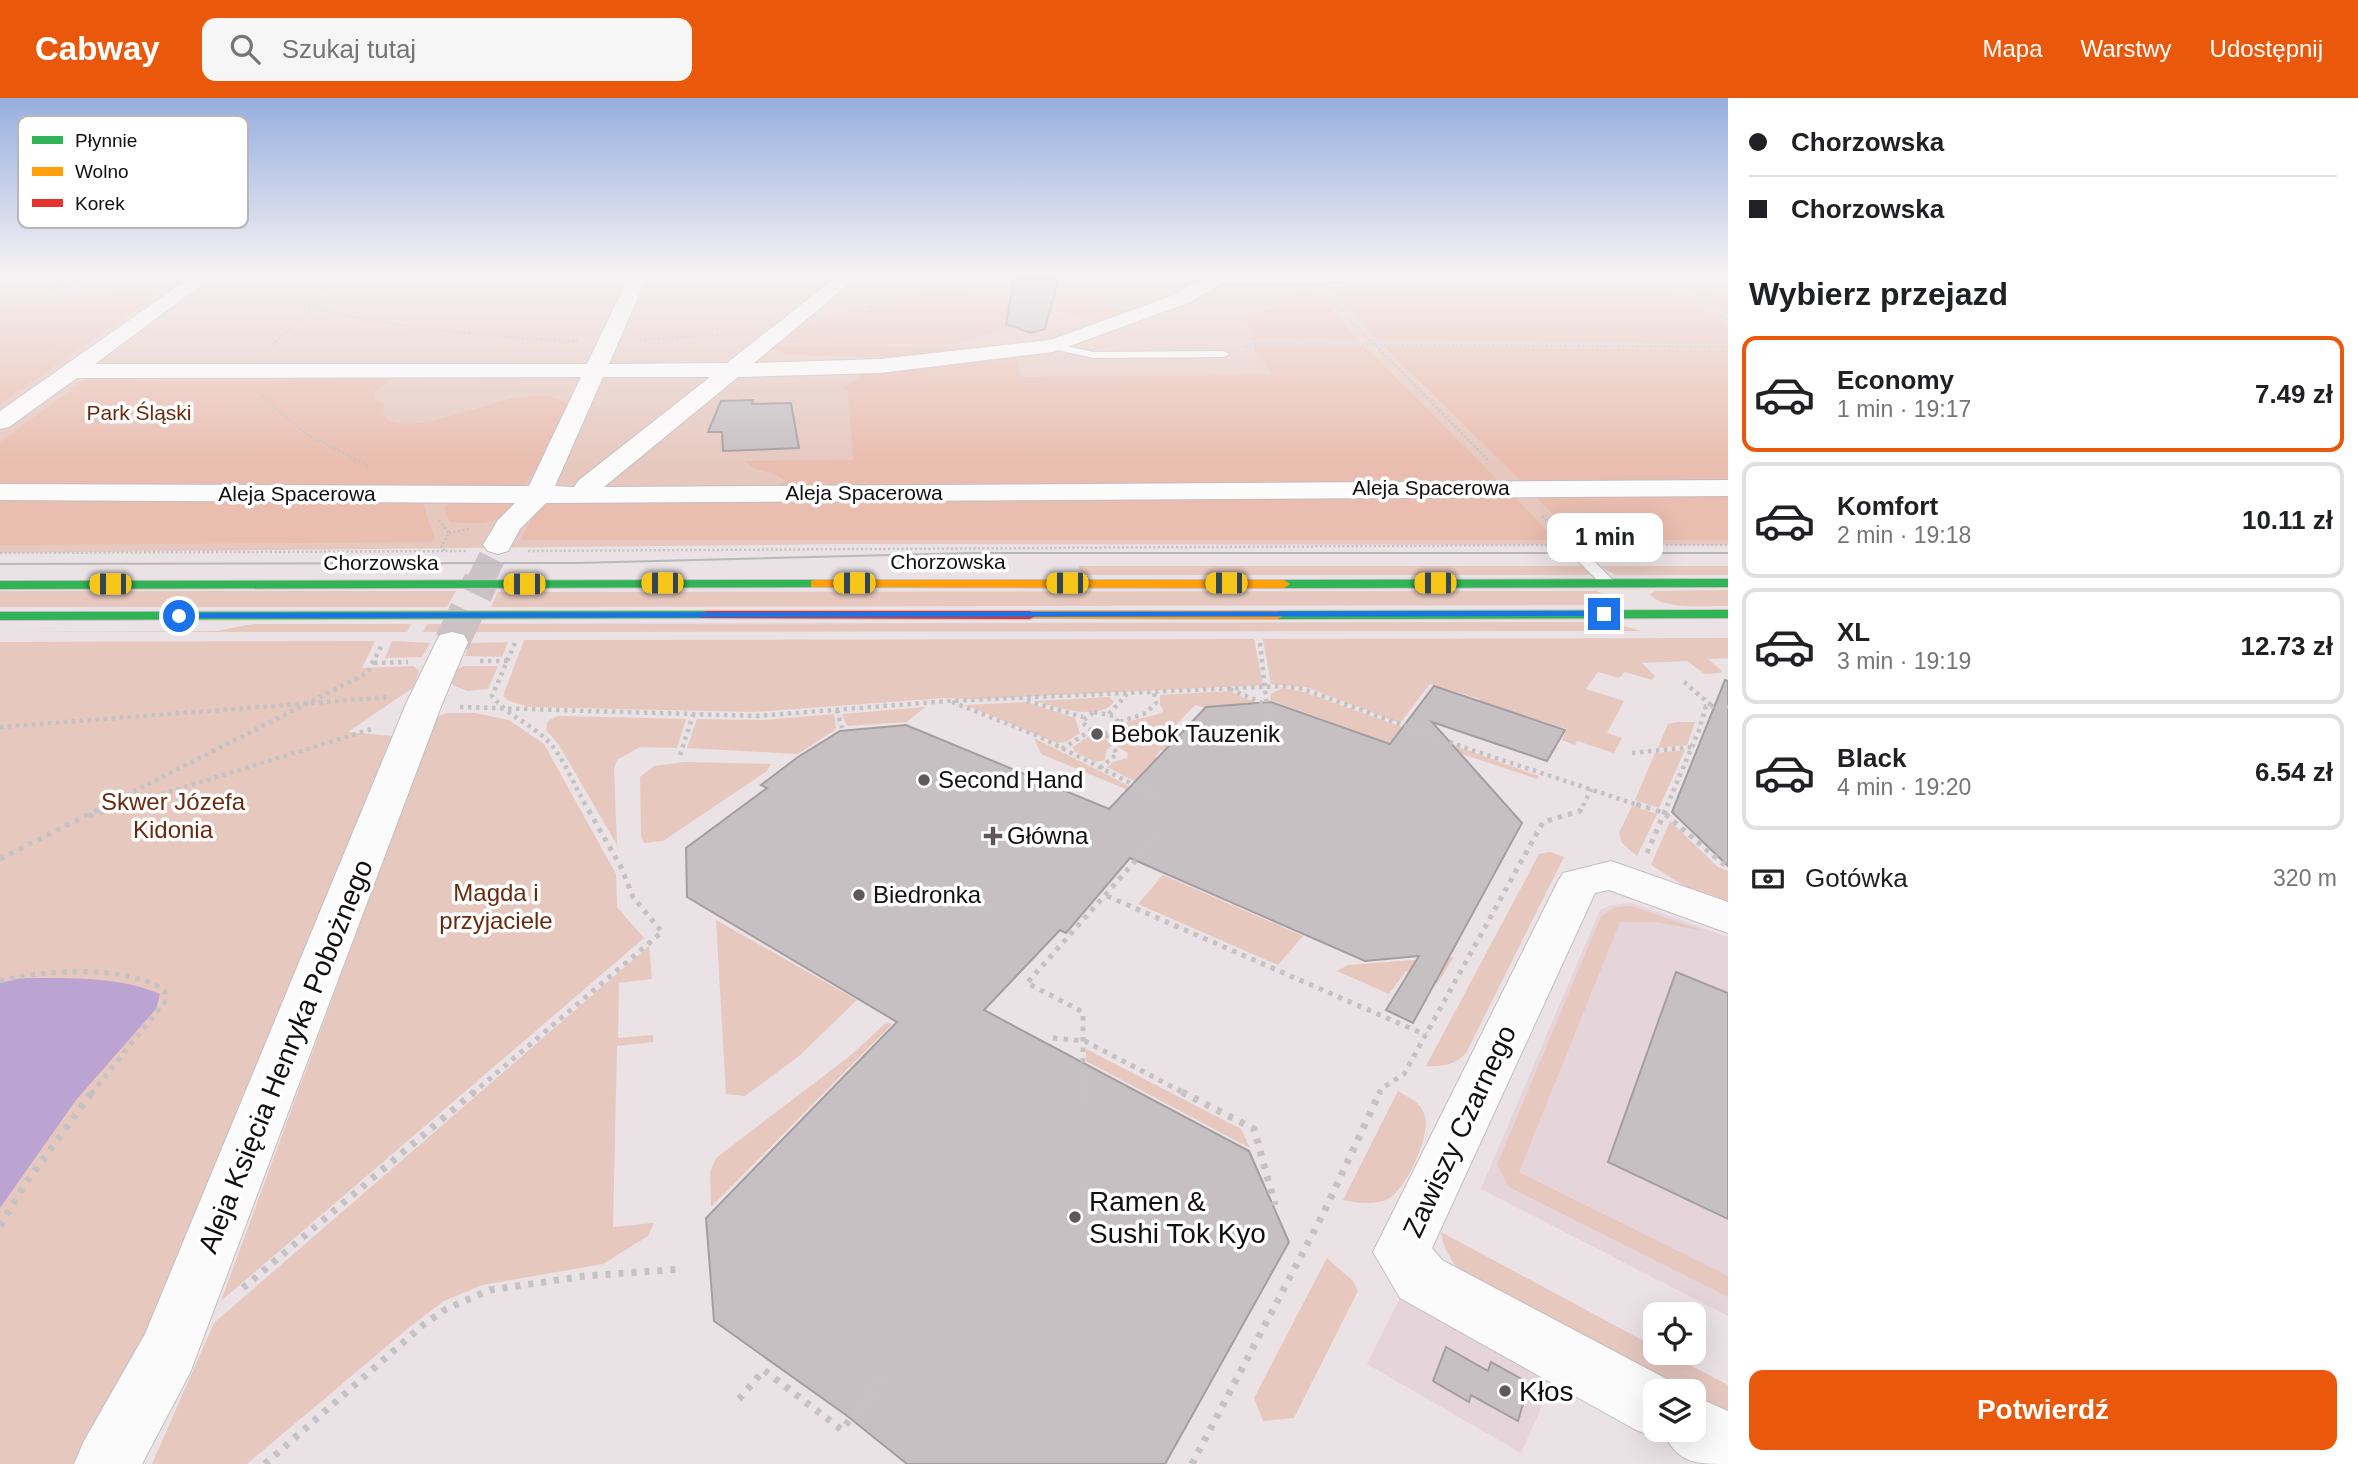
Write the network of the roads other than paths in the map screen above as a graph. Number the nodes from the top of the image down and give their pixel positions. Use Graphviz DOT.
graph roads {
  1 [pos="118,338"];
  2 [pos="609,338"];
  3 [pos="772,338"];
  4 [pos="1075,338"];
  5 [pos="1053,346"];
  6 [pos="1224,354"];
  7 [pos="72,370"];
  8 [pos="594,370"];
  9 [pos="732,370"];
  10 [pos="0,422"];
  11 [pos="1728,488"];
  12 [pos="0,492"];
  13 [pos="583,494"];
  14 [pos="538,495"];
  15 [pos="1570,545"];
  16 [pos="498,549"];
  17 [pos="1615,583"];
  18 [pos="1728,583"];
  19 [pos="0,584"];
  20 [pos="1651,614"];
  21 [pos="1728,614"];
  22 [pos="6,618"];
  23 [pos="452,642"];
  24 [pos="1728,918"];
  25 [pos="1643,1400"];
  26 [pos="1706,1434"];
  27 [pos="1728,1446"];
  28 [pos="107,1464"];
  1 -- 7 [label="street"];
  2 -- 8 [label="street"];
  3 -- 9 [label="street"];
  4 -- 5 [label="street"];
  5 -- 6 [label="lane"];
  5 -- 9 [label="street"];
  7 -- 8 [label="street"];
  7 -- 10 [label="street"];
  8 -- 9 [label="street"];
  8 -- 14 [label="street"];
  9 -- 13 [label="street"];
  11 -- 13 [label="street, Aleja Spacerowa"];
  12 -- 14 [label="street, Aleja Spacerowa"];
  13 -- 14 [label="street, Aleja Spacerowa"];
  14 -- 16 [label="street"];
  15 -- 17 [label="lane"];
  17 -- 18 [label="main road, Chorzowska"];
  17 -- 19 [label="main road, Chorzowska"];
  17 -- 20 [label="main road"];
  20 -- 21 [label="main road"];
  20 -- 22 [label="main road"];
  23 -- 28 [label="street, Aleja Księcia Henryka Pobożnego"];
  24 -- 25 [label="street, Zawiszy Czarnego"];
  26 -- 27 [label="street"];
}
